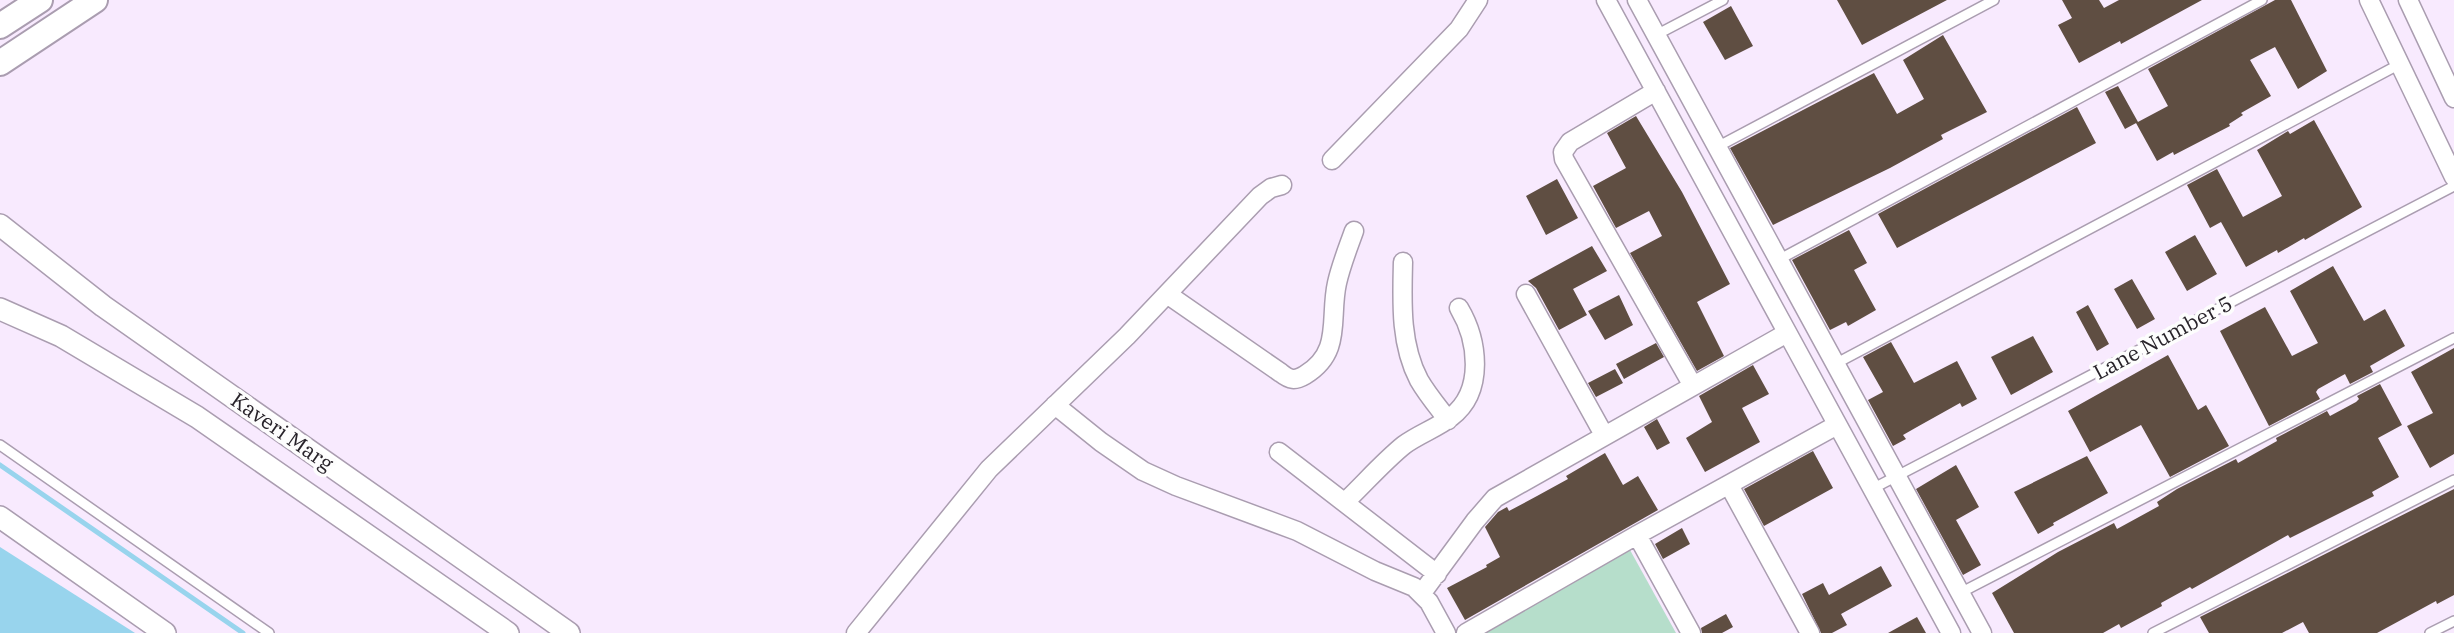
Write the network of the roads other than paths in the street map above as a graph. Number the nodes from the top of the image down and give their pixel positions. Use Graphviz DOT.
graph roads {
  1 [pos="40,0"];
  2 [pos="95,0"];
  3 [pos="1478,0"];
  4 [pos="1606,0"];
  5 [pos="1637,0"];
  6 [pos="1723,0"];
  7 [pos="1994,0"];
  8 [pos="2262,0"];
  9 [pos="2369,0"];
  10 [pos="2408,0"];
  11 [pos="6,16"];
  12 [pos="1656,36"];
  13 [pos="0,64"];
  14 [pos="2400,64"];
  15 [pos="1656,92"];
  16 [pos="2454,98"];
  17 [pos="1717,147"];
  18 [pos="1332,160"];
  19 [pos="2454,177"];
  20 [pos="1282,184"];
  21 [pos="2454,186"];
  22 [pos="0,225"];
  23 [pos="1354,231"];
  24 [pos="1779,260"];
  25 [pos="1403,262"];
  26 [pos="1167,294"];
  27 [pos="1526,294"];
  28 [pos="1459,308"];
  29 [pos="0,309"];
  30 [pos="1787,333"];
  31 [pos="2454,338"];
  32 [pos="1835,364"];
  33 [pos="1693,386"];
  34 [pos="1055,405"];
  35 [pos="1448,420"];
  36 [pos="1837,425"];
  37 [pos="1604,435"];
  38 [pos="0,445"];
  39 [pos="1279,452"];
  40 [pos="1897,477"];
  41 [pos="2454,480"];
  42 [pos="1728,485"];
  43 [pos="1872,489"];
  44 [pos="1345,502"];
  45 [pos="0,517"];
  46 [pos="1637,535"];
  47 [pos="1437,573"];
  48 [pos="1422,593"];
  49 [pos="1960,593"];
  50 [pos="2454,621"];
  51 [pos="165,633"];
  52 [pos="269,633"];
  53 [pos="508,633"];
  54 [pos="569,633"];
  55 [pos="856,633"];
  56 [pos="1446,633"];
  57 [pos="1466,633"];
  58 [pos="1691,633"];
  59 [pos="1810,633"];
  60 [pos="1951,633"];
  61 [pos="1982,633"];
  62 [pos="2153,633"];
  63 [pos="2430,633"];
  1 -- 11 [label="main road"];
  2 -- 13 [label="main road"];
  3 -- 18 [label="street"];
  4 -- 15 [label="street"];
  5 -- 12 [label="street"];
  6 -- 12 [label="lane"];
  7 -- 17 [label="lane"];
  8 -- 24 [label="lane"];
  9 -- 14 [label="street"];
  10 -- 16 [label="street"];
  12 -- 17 [label="street"];
  14 -- 19 [label="street"];
  14 -- 32 [label="lane"];
  15 -- 30 [label="street"];
  15 -- 33 [label="street"];
  17 -- 24 [label="street"];
  20 -- 26 [label="street"];
  21 -- 40 [label="lane, Lane Number 5"];
  22 -- 54 [label="street, Kaveri Marg"];
  23 -- 26 [label="street"];
  24 -- 32 [label="street"];
  25 -- 35 [label="street"];
  26 -- 34 [label="street"];
  27 -- 37 [label="street"];
  28 -- 35 [label="street"];
  29 -- 53 [label="street, Kaveri Marg"];
  30 -- 33 [label="street"];
  30 -- 36 [label="street"];
  31 -- 49 [label="lane"];
  32 -- 40 [label="street"];
  33 -- 37 [label="street"];
  34 -- 48 [label="street"];
  34 -- 55 [label="street"];
  35 -- 44 [label="street"];
  36 -- 42 [label="street"];
  36 -- 43 [label="street"];
  37 -- 47 [label="street"];
  38 -- 52 [label="lane"];
  39 -- 44 [label="street"];
  40 -- 43 [label="lane, Lane Number 5"];
  40 -- 49 [label="street"];
  41 -- 62 [label="lane"];
  42 -- 46 [label="street"];
  42 -- 59 [label="street"];
  43 -- 60 [label="street"];
  44 -- 47 [label="street"];
  45 -- 51 [label="street"];
  46 -- 57 [label="street"];
  46 -- 58 [label="street"];
  47 -- 48 [label="street"];
  48 -- 56 [label="street"];
  49 -- 61 [label="street"];
  50 -- 63 [label="lane"];
}
